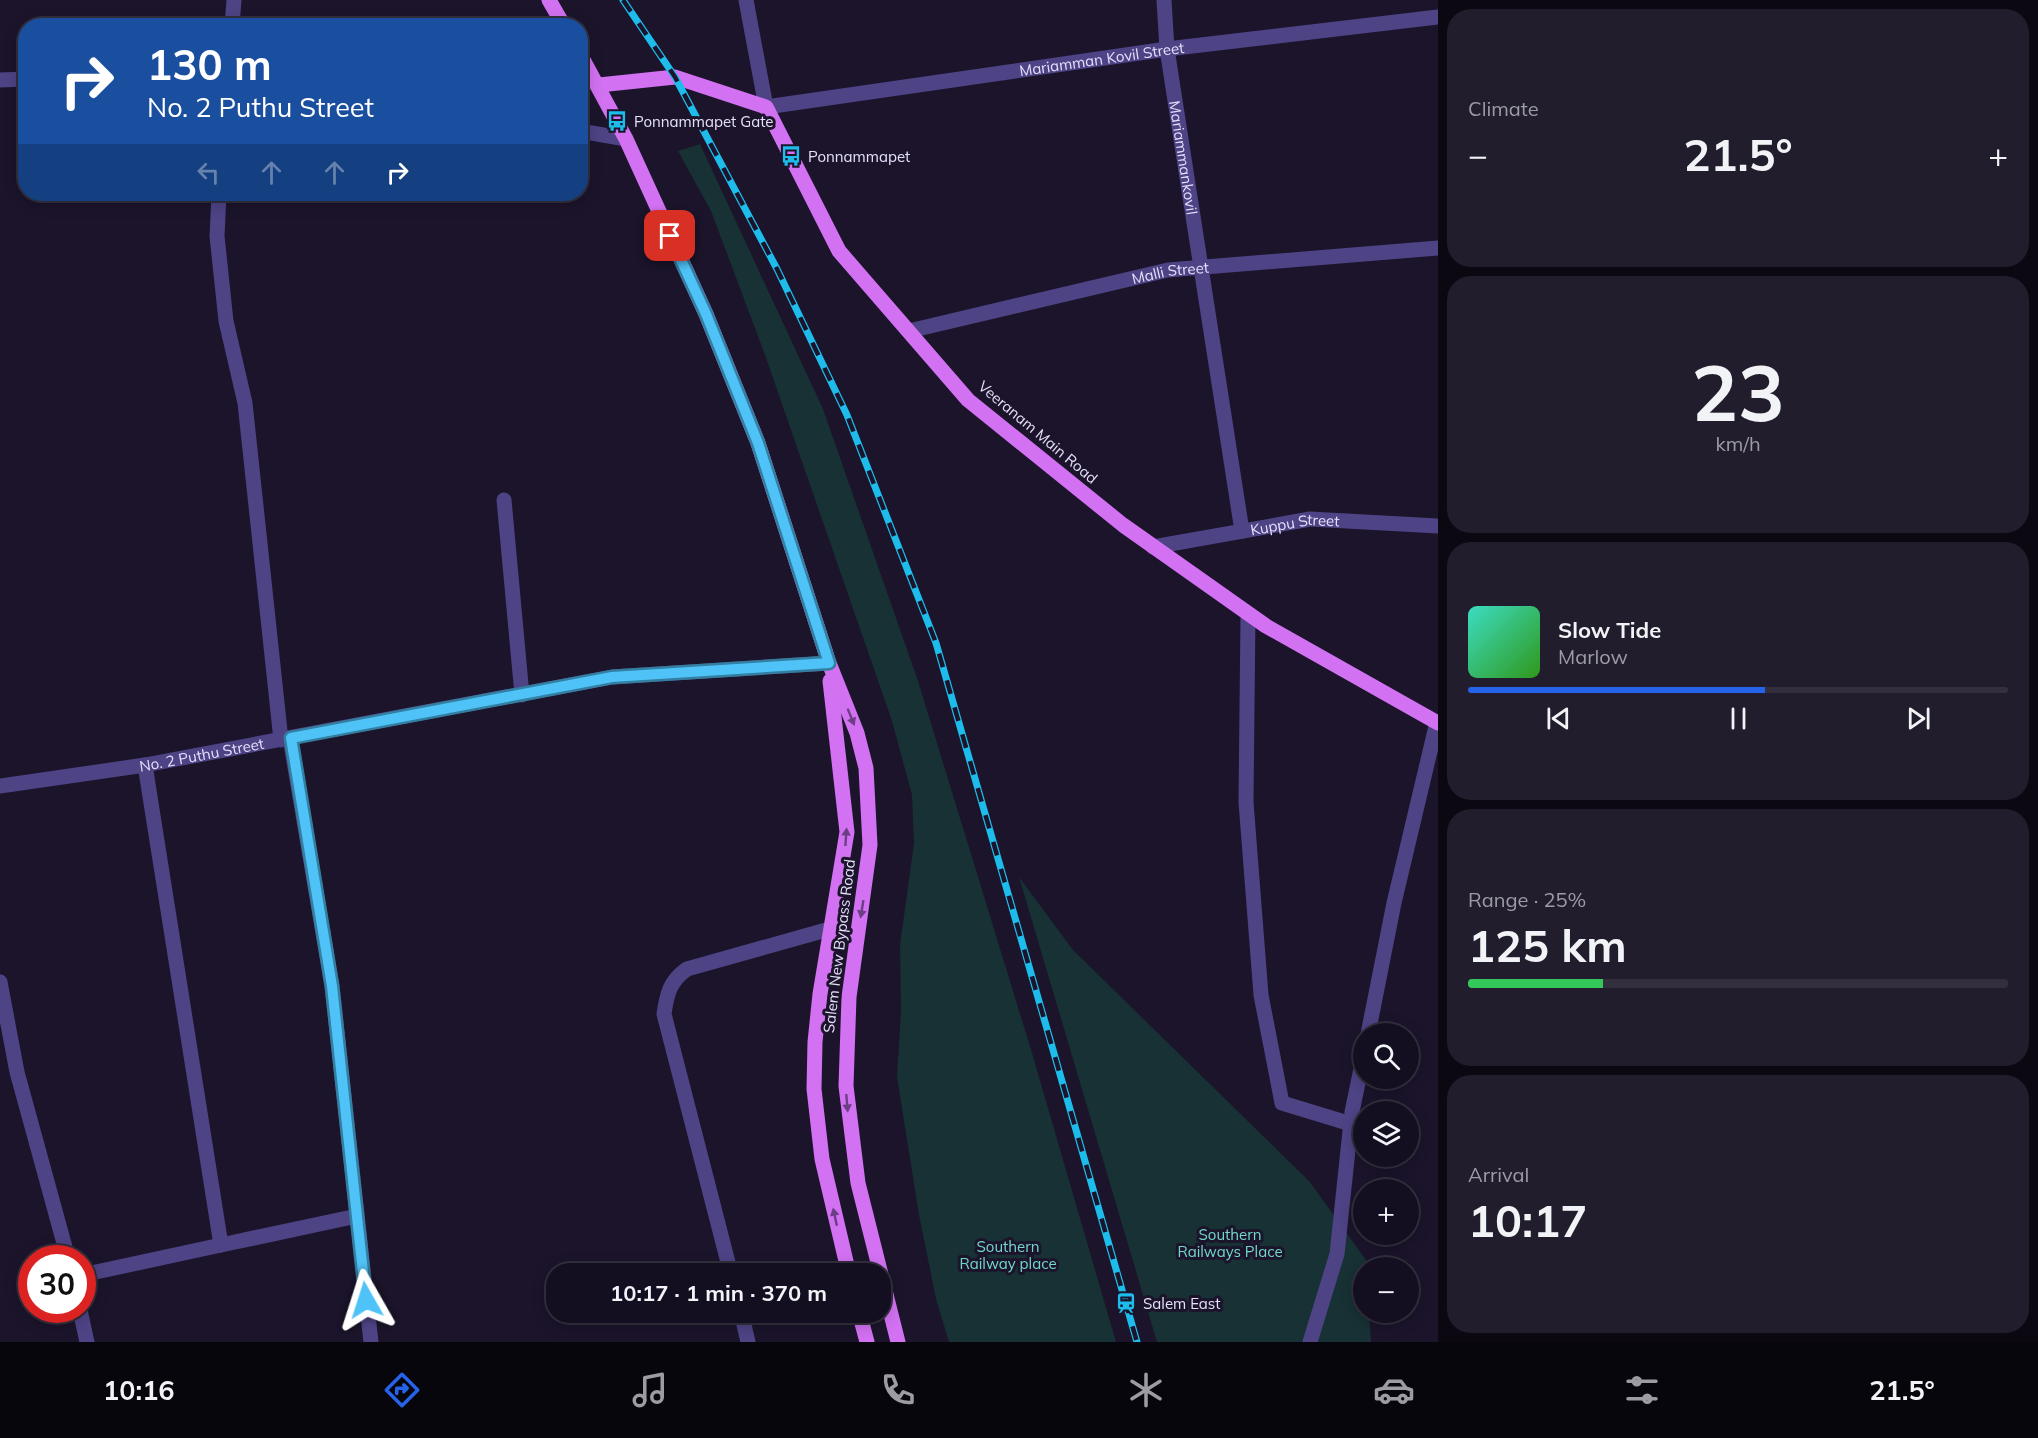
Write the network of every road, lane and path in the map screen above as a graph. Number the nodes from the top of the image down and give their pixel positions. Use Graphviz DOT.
graph roads {
  1 [pos="234,0"];
  2 [pos="549,0"];
  3 [pos="746,0"];
  4 [pos="1164,0"];
  5 [pos="1438,17"];
  6 [pos="233,18"];
  7 [pos="559,18"];
  8 [pos="1167,49"];
  9 [pos="588,67"];
  10 [pos="18,79"];
  11 [pos="0,80"];
  12 [pos="599,85"];
  13 [pos="766,107"];
  14 [pos="588,132"];
  15 [pos="626,139"];
  16 [pos="219,201"];
  17 [pos="1438,248"];
  18 [pos="1200,267"];
  19 [pos="909,331"];
  20 [pos="504,500"];
  21 [pos="1438,526"];
  22 [pos="1242,531"];
  23 [pos="1153,547"];
  24 [pos="1248,614"];
  25 [pos="829,663"];
  26 [pos="522,695"];
  27 [pos="1438,722"];
  28 [pos="286,739"];
  29 [pos="145,765"];
  30 [pos="0,786"];
  31 [pos="833,928"];
  32 [pos="0,982"];
  33 [pos="3,1015"];
  34 [pos="1370,1023"];
  35 [pos="1358,1089"];
  36 [pos="1351,1124"];
  37 [pos="357,1216"];
  38 [pos="65,1245"];
  39 [pos="221,1245"];
  40 [pos="728,1263"];
  41 [pos="846,1263"];
  42 [pos="96,1272"];
  43 [pos="83,1323"];
  44 [pos="744,1323"];
  45 [pos="862,1323"];
  46 [pos="87,1342"];
  47 [pos="371,1342"];
  48 [pos="748,1342"];
  49 [pos="867,1342"];
  50 [pos="898,1342"];
  51 [pos="1310,1342"];
  1 -- 6 [label="street"];
  2 -- 7 [label="main road"];
  3 -- 13 [label="street"];
  4 -- 8 [label="street, Mariammankovil"];
  5 -- 8 [label="street, Mariamman Kovil Street"];
  8 -- 13 [label="street, Mariamman Kovil Street"];
  8 -- 18 [label="street, Mariammankovil"];
  9 -- 12 [label="main road, Salem New Bypass Road"];
  10 -- 11 [label="street"];
  12 -- 13 [label="main road"];
  12 -- 15 [label="main road, Salem New Bypass Road"];
  13 -- 19 [label="main road, Veeranam Main Road"];
  14 -- 15 [label="street"];
  15 -- 25 [label="main road, Salem New Bypass Road"];
  16 -- 28 [label="street"];
  17 -- 18 [label="street, Malli Street"];
  18 -- 19 [label="street, Malli Street"];
  18 -- 22 [label="street, Mariammankovil"];
  19 -- 23 [label="main road, Veeranam Main Road"];
  20 -- 26 [label="street"];
  21 -- 22 [label="street, Kuppu Street"];
  22 -- 23 [label="street, Kuppu Street"];
  23 -- 24 [label="main road, Veeranam Main Road"];
  24 -- 27 [label="main road, Veeranam Main Road"];
  24 -- 36 [label="street"];
  25 -- 26 [label="street, No. 2 Puthu Street"];
  31 -- 25 [label="main road, Salem New Bypass Road, one-way"];
  25 -- 50 [label="main road, Salem New Bypass Road, one-way"];
  26 -- 28 [label="street, No. 2 Puthu Street"];
  27 -- 34 [label="street"];
  28 -- 29 [label="street, No. 2 Puthu Street"];
  28 -- 37 [label="street"];
  29 -- 30 [label="street, No. 2 Puthu Street"];
  29 -- 39 [label="street"];
  31 -- 40 [label="street"];
  41 -- 31 [label="main road, Salem New Bypass Road, one-way"];
  32 -- 33 [label="street"];
  33 -- 38 [label="street"];
  35 -- 36 [label="street"];
  36 -- 51 [label="street"];
  37 -- 39 [label="street"];
  37 -- 47 [label="street"];
  39 -- 42 [label="street"];
  43 -- 46 [label="street"];
  44 -- 48 [label="street"];
  45 -- 49 [label="main road"];
}
